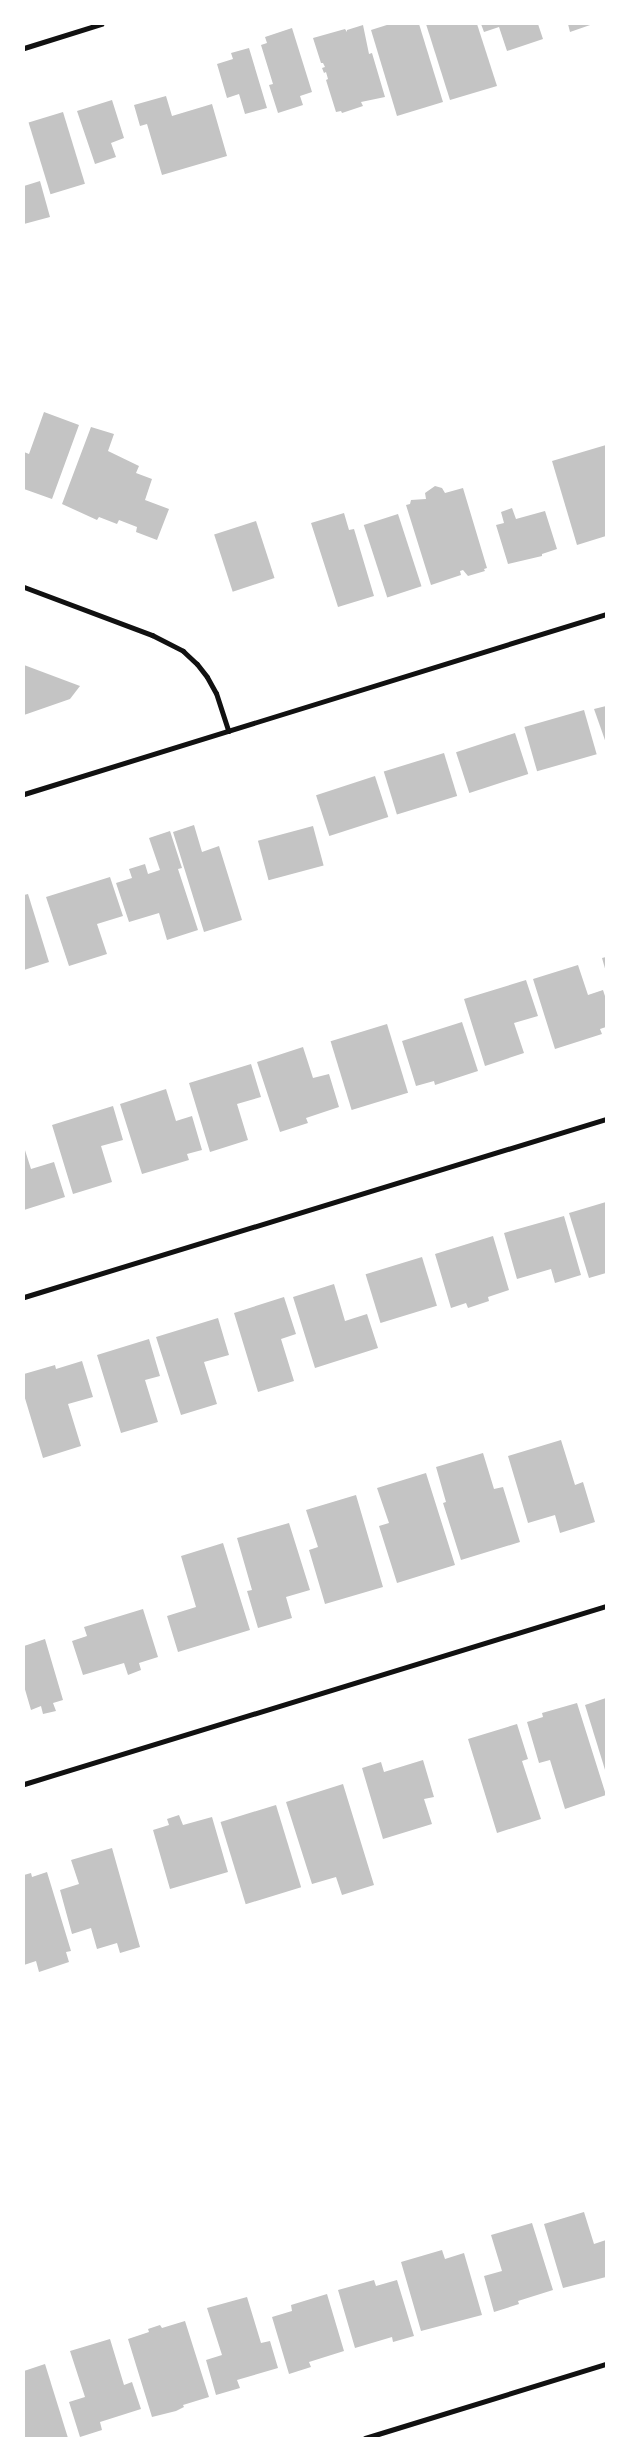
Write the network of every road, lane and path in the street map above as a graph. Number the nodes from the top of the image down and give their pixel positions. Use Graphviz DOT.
graph roads {
  1 [pos="101,24"];
  2 [pos="24,48"];
  3 [pos="24,587"];
  4 [pos="606,614"];
  5 [pos="228,731"];
  6 [pos="24,794"];
  7 [pos="606,1119"];
  8 [pos="24,1296"];
  9 [pos="606,1606"];
  10 [pos="24,1784"];
  11 [pos="606,2364"];
  12 [pos="365,2438"];
  1 -- 2 [label="street"];
  3 -- 5 [label="street"];
  4 -- 5 [label="street"];
  5 -- 6 [label="street"];
  7 -- 8 [label="street"];
  9 -- 10 [label="street"];
  11 -- 12 [label="street"];
}
